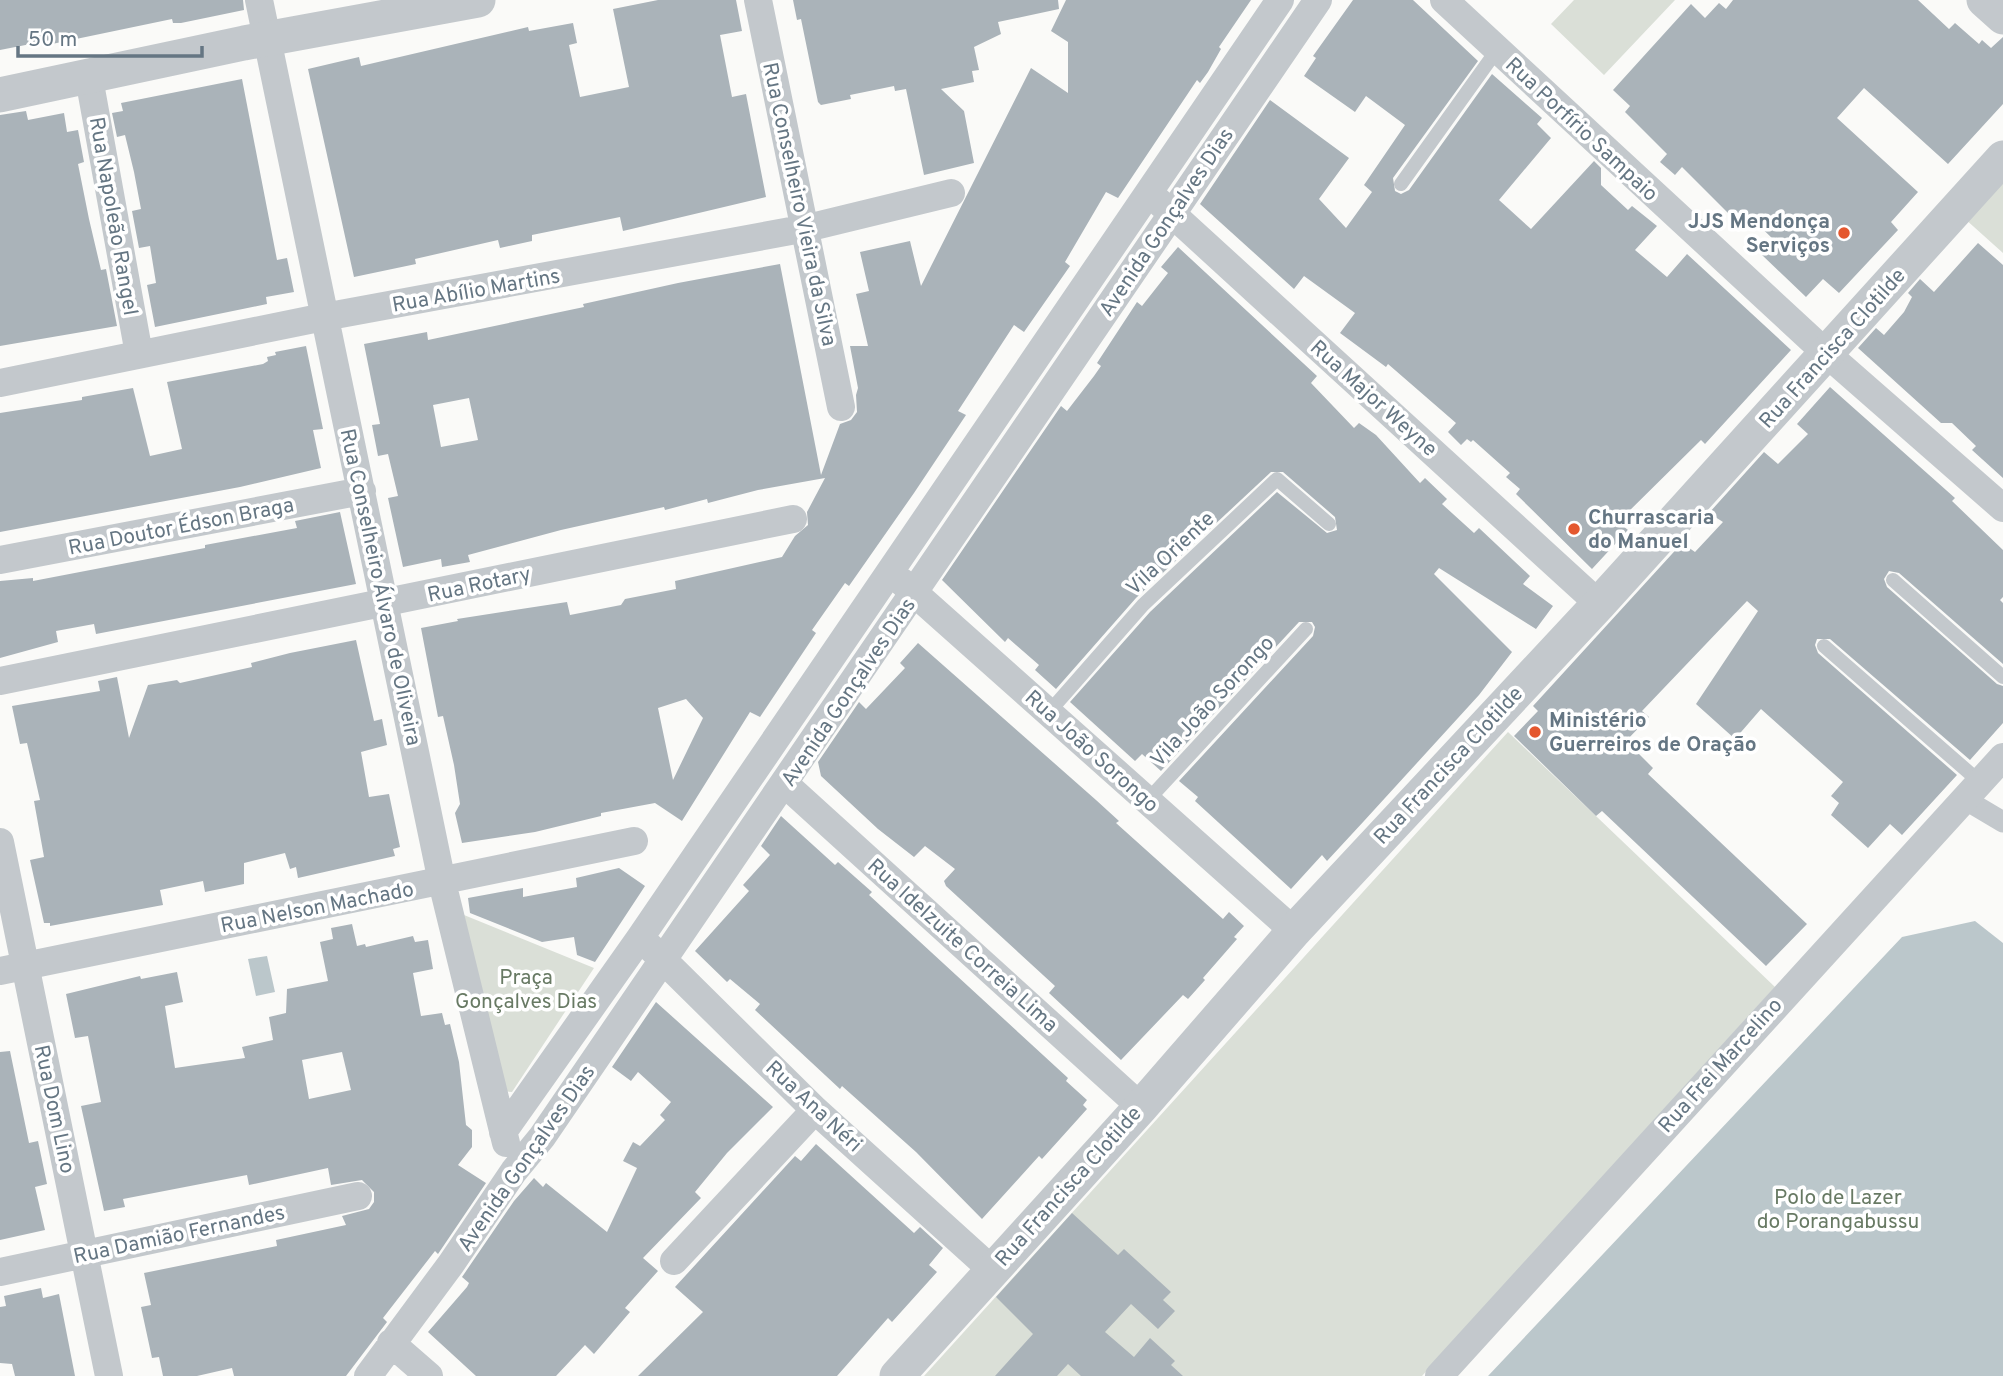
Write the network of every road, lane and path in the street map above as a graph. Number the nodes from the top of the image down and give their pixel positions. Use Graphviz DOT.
graph roads {
  1 [pos="259,0"];
  2 [pos="478,0"];
  3 [pos="758,0"];
  4 [pos="1280,0"];
  5 [pos="1318,0"];
  6 [pos="1444,0"];
  7 [pos="1984,0"];
  8 [pos="2003,17"];
  9 [pos="266,39"];
  10 [pos="1497,50"];
  11 [pos="89,78"];
  12 [pos="0,95"];
  13 [pos="2003,158"];
  14 [pos="1401,184"];
  15 [pos="1148,192"];
  16 [pos="951,193"];
  17 [pos="1172,212"];
  18 [pos="807,228"];
  19 [pos="324,317"];
  20 [pos="139,354"];
  21 [pos="1827,354"];
  22 [pos="0,383"];
  23 [pos="841,407"];
  24 [pos="362,491"];
  25 [pos="2003,508"];
  26 [pos="793,519"];
  27 [pos="1329,524"];
  28 [pos="0,560"];
  29 [pos="890,570"];
  30 [pos="1893,580"];
  31 [pos="914,593"];
  32 [pos="385,603"];
  33 [pos="1599,604"];
  34 [pos="1306,629"];
  35 [pos="1824,646"];
  36 [pos="2003,677"];
  37 [pos="0,681"];
  38 [pos="1049,712"];
  39 [pos="2003,757"];
  40 [pos="785,784"];
  41 [pos="1973,791"];
  42 [pos="1147,801"];
  43 [pos="2003,821"];
  44 [pos="634,841"];
  45 [pos="0,842"];
  46 [pos="442,882"];
  47 [pos="1294,931"];
  48 [pos="640,938"];
  49 [pos="663,960"];
  50 [pos="12,969"];
  51 [pos="1141,1107"];
  52 [pos="815,1110"];
  53 [pos="503,1132"];
  54 [pos="514,1171"];
  55 [pos="358,1196"];
  56 [pos="85,1254"];
  57 [pos="674,1261"];
  58 [pos="992,1270"];
  59 [pos="0,1272"];
  60 [pos="391,1343"];
  61 [pos="109,1376"];
  62 [pos="368,1376"];
  63 [pos="429,1376"];
  64 [pos="897,1376"];
  65 [pos="1439,1376"];
  1 -- 9 [label="street, Rua Conselheiro Álvaro de Oliveira"];
  2 -- 9 [label="street"];
  3 -- 18 [label="street, Rua Conselheiro Vieira da Silva"];
  4 -- 15 [label="street, Avenida Gonçalves Dias"];
  5 -- 17 [label="street, Avenida Gonçalves Dias"];
  6 -- 10 [label="street, Rua Porfírio Sampaio"];
  7 -- 8 [label="street"];
  9 -- 11 [label="street"];
  9 -- 19 [label="street, Rua Conselheiro Álvaro de Oliveira"];
  10 -- 14 [label="lane"];
  10 -- 21 [label="street, Rua Porfírio Sampaio"];
  11 -- 12 [label="street"];
  11 -- 20 [label="street, Rua Napoleão Rangel"];
  13 -- 21 [label="street, Rua Francisca Clotilde"];
  15 -- 17 [label="street, Rua Major Weyne"];
  15 -- 29 [label="street, Avenida Gonçalves Dias"];
  16 -- 18 [label="street, Rua Abílio Martins"];
  17 -- 31 [label="street, Avenida Gonçalves Dias"];
  17 -- 33 [label="street, Rua Major Weyne"];
  18 -- 19 [label="street, Rua Abílio Martins"];
  18 -- 23 [label="street, Rua Conselheiro Vieira da Silva"];
  19 -- 20 [label="street, Rua Abílio Martins"];
  19 -- 24 [label="street, Rua Conselheiro Álvaro de Oliveira"];
  20 -- 22 [label="street, Rua Abílio Martins"];
  21 -- 25 [label="street, Rua Porfírio Sampaio"];
  21 -- 33 [label="street, Rua Francisca Clotilde"];
  24 -- 28 [label="street, Rua Doutor Édson Braga"];
  24 -- 32 [label="street, Rua Conselheiro Álvaro de Oliveira"];
  26 -- 32 [label="street, Rua Rotary"];
  27 -- 38 [label="lane, Vila Oriente"];
  29 -- 31 [label="street, Rua João Sorongo"];
  29 -- 48 [label="street, Avenida Gonçalves Dias"];
  30 -- 36 [label="lane"];
  31 -- 38 [label="street, Rua João Sorongo"];
  31 -- 40 [label="street, Avenida Gonçalves Dias"];
  32 -- 37 [label="street, Rua Rotary"];
  32 -- 46 [label="street, Rua Conselheiro Álvaro de Oliveira"];
  33 -- 47 [label="street, Rua Francisca Clotilde"];
  34 -- 42 [label="lane, Vila João Sorongo"];
  35 -- 41 [label="lane"];
  38 -- 42 [label="street, Rua João Sorongo"];
  39 -- 41 [label="street, Rua Frei Marcelino"];
  40 -- 49 [label="street, Avenida Gonçalves Dias"];
  40 -- 51 [label="street, Rua Idelzuite Correia Lima"];
  41 -- 43 [label="street"];
  41 -- 65 [label="street, Rua Frei Marcelino"];
  42 -- 47 [label="street, Rua João Sorongo"];
  44 -- 46 [label="street, Rua Nelson Machado"];
  45 -- 50 [label="street, Rua Dom Lino"];
  46 -- 50 [label="street, Rua Nelson Machado"];
  46 -- 53 [label="street, Rua Conselheiro Álvaro de Oliveira"];
  47 -- 51 [label="street, Rua Francisca Clotilde"];
  48 -- 49 [label="street, Rua Ana Néri"];
  48 -- 53 [label="street, Avenida Gonçalves Dias"];
  49 -- 52 [label="street, Rua Ana Néri"];
  49 -- 54 [label="street, Avenida Gonçalves Dias"];
  50 -- 56 [label="street, Rua Dom Lino"];
  51 -- 58 [label="street, Rua Francisca Clotilde"];
  52 -- 57 [label="street"];
  52 -- 58 [label="street, Rua Ana Néri"];
  53 -- 54 [label="street, Rua Conselheiro Álvaro de Oliveira"];
  54 -- 60 [label="street, Avenida Gonçalves Dias"];
  55 -- 56 [label="street, Rua Damião Fernandes"];
  56 -- 59 [label="street, Rua Damião Fernandes"];
  56 -- 61 [label="street, Rua Dom Lino"];
  58 -- 64 [label="street, Rua Francisca Clotilde"];
  60 -- 62 [label="street, Avenida Gonçalves Dias"];
  60 -- 63 [label="street"];
}
